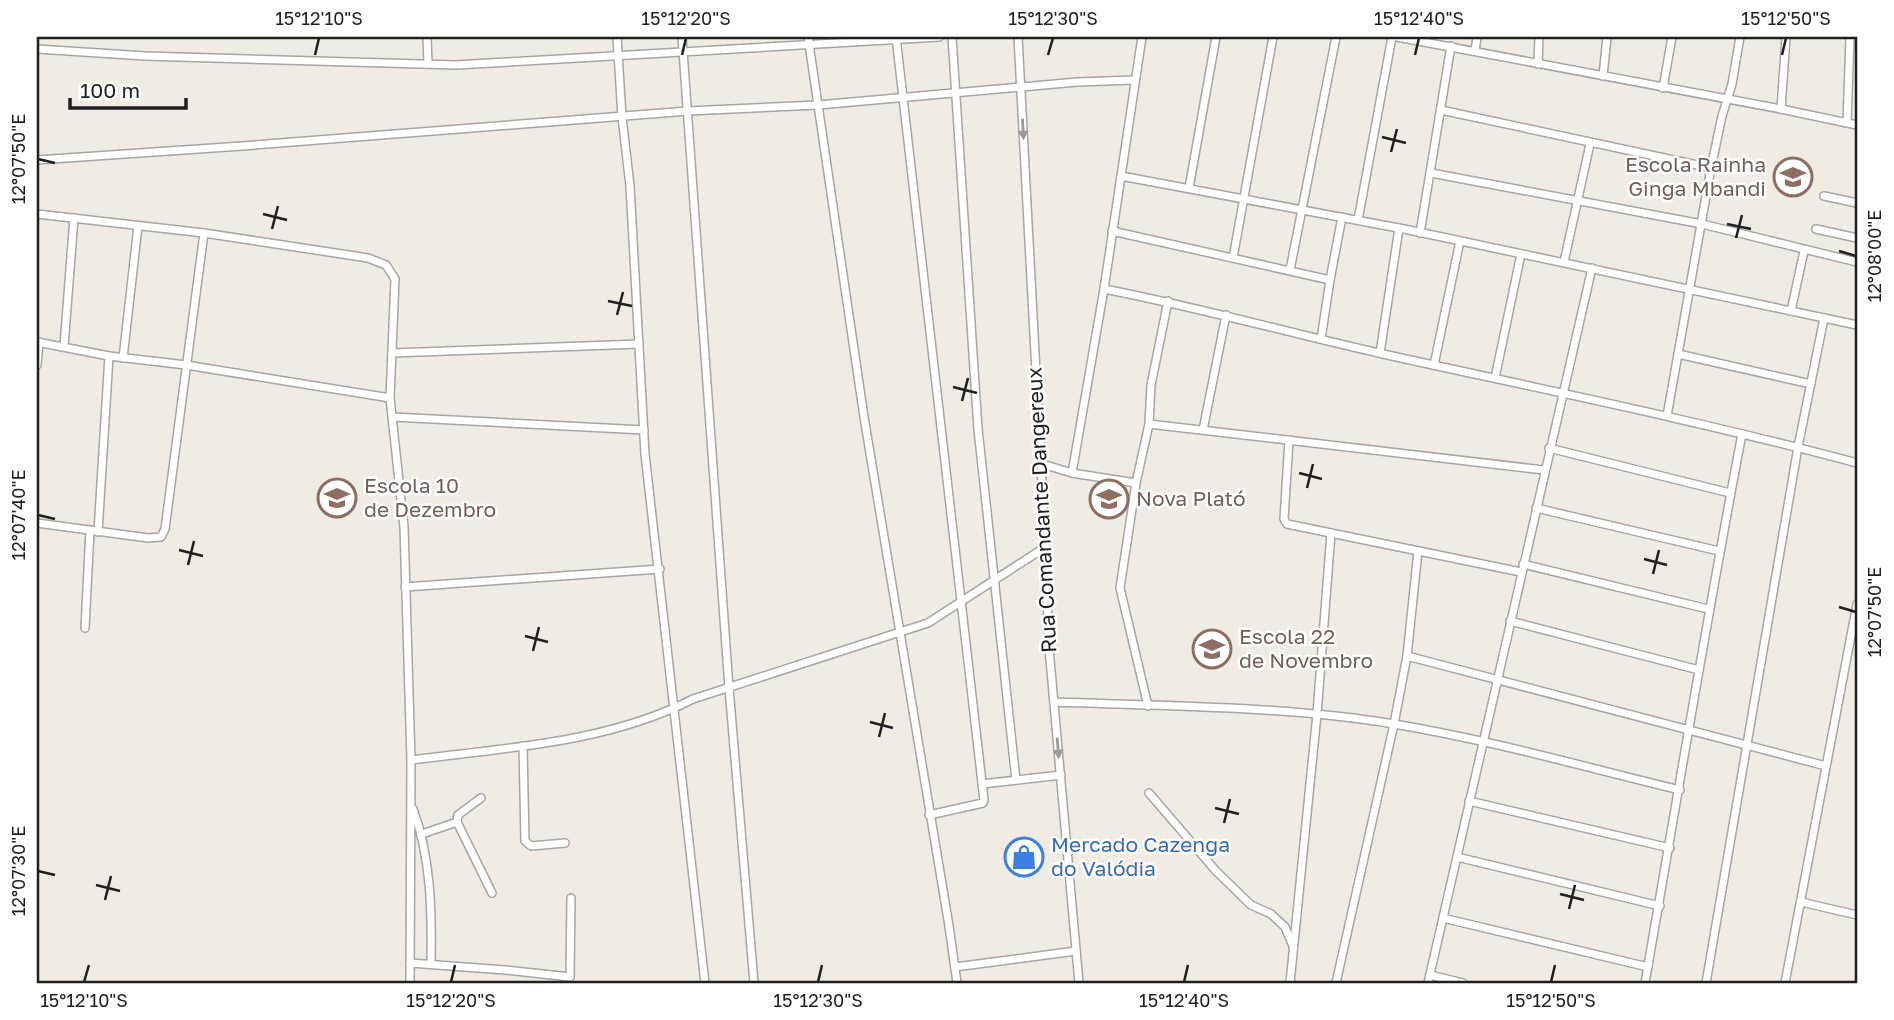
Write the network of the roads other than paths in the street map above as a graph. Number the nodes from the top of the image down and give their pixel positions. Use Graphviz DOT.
graph roads {
  1 [pos="428,37"];
  2 [pos="617,37"];
  3 [pos="682,37"];
  4 [pos="939,37"];
  5 [pos="952,37"];
  6 [pos="1018,37"];
  7 [pos="1142,37"];
  8 [pos="1216,37"];
  9 [pos="1273,37"];
  10 [pos="1336,37"];
  11 [pos="1395,37"];
  12 [pos="1476,37"];
  13 [pos="1539,37"];
  14 [pos="1607,37"];
  15 [pos="1672,37"];
  16 [pos="1740,37"];
  17 [pos="1786,37"];
  18 [pos="1850,37"];
  19 [pos="896,38"];
  20 [pos="1417,39"];
  21 [pos="808,41"];
  22 [pos="1451,46"];
  23 [pos="37,49"];
  24 [pos="1475,51"];
  25 [pos="683,53"];
  26 [pos="619,57"];
  27 [pos="428,64"];
  28 [pos="1538,64"];
  29 [pos="1603,76"];
  30 [pos="1134,80"];
  31 [pos="1020,87"];
  32 [pos="1663,88"];
  33 [pos="956,93"];
  34 [pos="904,97"];
  35 [pos="1727,100"];
  36 [pos="818,105"];
  37 [pos="1781,109"];
  38 [pos="1441,110"];
  39 [pos="688,111"];
  40 [pos="622,117"];
  41 [pos="1847,123"];
  42 [pos="1857,125"];
  43 [pos="1590,144"];
  44 [pos="37,160"];
  45 [pos="1712,168"];
  46 [pos="1431,173"];
  47 [pos="1121,176"];
  48 [pos="1189,188"];
  49 [pos="1824,196"];
  50 [pos="1244,198"];
  51 [pos="1578,201"];
  52 [pos="1857,203"];
  53 [pos="1303,209"];
  54 [pos="37,214"];
  55 [pos="1342,217"];
  56 [pos="75,218"];
  57 [pos="1359,220"];
  58 [pos="1702,224"];
  59 [pos="138,226"];
  60 [pos="1399,228"];
  61 [pos="1816,229"];
  62 [pos="1112,231"];
  63 [pos="204,233"];
  64 [pos="1420,233"];
  65 [pos="1857,238"];
  66 [pos="1460,241"];
  67 [pos="1804,251"];
  68 [pos="1521,254"];
  69 [pos="1233,258"];
  70 [pos="1564,262"];
  71 [pos="1857,262"];
  72 [pos="1592,268"];
  73 [pos="1290,270"];
  74 [pos="1330,280"];
  75 [pos="1104,289"];
  76 [pos="1689,289"];
  77 [pos="1168,301"];
  78 [pos="1791,311"];
  79 [pos="1226,315"];
  80 [pos="1825,318"];
  81 [pos="1857,325"];
  82 [pos="1321,340"];
  83 [pos="38,342"];
  84 [pos="639,344"];
  85 [pos="64,346"];
  86 [pos="392,353"];
  87 [pos="1380,353"];
  88 [pos="1678,354"];
  89 [pos="109,356"];
  90 [pos="123,358"];
  91 [pos="37,365"];
  92 [pos="186,365"];
  93 [pos="1434,365"];
  94 [pos="1495,378"];
  95 [pos="1811,384"];
  96 [pos="1562,393"];
  97 [pos="390,398"];
  98 [pos="1667,416"];
  99 [pos="393,417"];
  100 [pos="1149,424"];
  101 [pos="644,430"];
  102 [pos="1203,430"];
  103 [pos="1742,434"];
  104 [pos="1289,440"];
  105 [pos="1798,447"];
  106 [pos="1549,448"];
  107 [pos="1039,463"];
  108 [pos="1857,463"];
  109 [pos="1544,470"];
  110 [pos="1072,473"];
  111 [pos="1136,483"];
  112 [pos="1731,493"];
  113 [pos="1535,508"];
  114 [pos="37,523"];
  115 [pos="94,531"];
  116 [pos="1331,533"];
  117 [pos="1044,548"];
  118 [pos="1418,551"];
  119 [pos="1719,551"];
  120 [pos="1522,568"];
  121 [pos="660,569"];
  122 [pos="995,579"];
  123 [pos="405,587"];
  124 [pos="962,600"];
  125 [pos="1857,604"];
  126 [pos="1708,609"];
  127 [pos="1510,621"];
  128 [pos="85,628"];
  129 [pos="899,634"];
  130 [pos="1407,656"];
  131 [pos="1699,670"];
  132 [pos="1496,680"];
  133 [pos="729,688"];
  134 [pos="1054,702"];
  135 [pos="1148,706"];
  136 [pos="675,708"];
  137 [pos="1317,714"];
  138 [pos="1394,724"];
  139 [pos="1689,732"];
  140 [pos="1482,742"];
  141 [pos="523,746"];
  142 [pos="1747,747"];
  143 [pos="411,760"];
  144 [pos="1826,766"];
  145 [pos="1061,775"];
  146 [pos="1016,780"];
  147 [pos="982,784"];
  148 [pos="1679,790"];
  149 [pos="1149,793"];
  150 [pos="481,798"];
  151 [pos="1469,801"];
  152 [pos="410,803"];
  153 [pos="929,815"];
  154 [pos="457,822"];
  155 [pos="422,834"];
  156 [pos="565,843"];
  157 [pos="1670,848"];
  158 [pos="1457,857"];
  159 [pos="492,893"];
  160 [pos="571,898"];
  161 [pos="1801,902"];
  162 [pos="1660,906"];
  163 [pos="1857,915"];
  164 [pos="1443,918"];
  165 [pos="1294,947"];
  166 [pos="1076,951"];
  167 [pos="410,963"];
  168 [pos="431,963"];
  169 [pos="955,967"];
  170 [pos="1648,967"];
  171 [pos="1429,979"];
  172 [pos="410,983"];
  173 [pos="705,983"];
  174 [pos="754,983"];
  175 [pos="957,983"];
  176 [pos="1079,983"];
  177 [pos="1290,983"];
  178 [pos="1336,983"];
  179 [pos="1464,983"];
  180 [pos="1645,983"];
  181 [pos="1706,983"];
  182 [pos="1786,983"];
  1 -- 27 [label="street"];
  2 -- 26 [label="street"];
  3 -- 25 [label="street"];
  4 -- 19 [label="street"];
  5 -- 33 [label="street"];
  6 -- 31 [label="street, Rua Comandante Dangereux"];
  7 -- 30 [label="street"];
  8 -- 48 [label="street"];
  9 -- 50 [label="street"];
  10 -- 53 [label="street"];
  11 -- 20 [label="street"];
  11 -- 57 [label="street"];
  12 -- 24 [label="street"];
  13 -- 28 [label="street"];
  14 -- 29 [label="street"];
  15 -- 32 [label="street"];
  16 -- 35 [label="street"];
  17 -- 37 [label="street"];
  18 -- 41 [label="street"];
  19 -- 21 [label="street"];
  19 -- 34 [label="street"];
  20 -- 22 [label="street"];
  21 -- 25 [label="street"];
  21 -- 36 [label="street"];
  22 -- 24 [label="street"];
  22 -- 38 [label="street"];
  23 -- 27 [label="street"];
  24 -- 28 [label="street"];
  25 -- 26 [label="street"];
  25 -- 39 [label="street"];
  26 -- 27 [label="street"];
  26 -- 40 [label="street"];
  28 -- 29 [label="street"];
  29 -- 32 [label="street"];
  30 -- 31 [label="street"];
  30 -- 47 [label="street"];
  31 -- 33 [label="street"];
  31 -- 107 [label="street, Rua Comandante Dangereux, one-way"];
  32 -- 35 [label="street"];
  33 -- 34 [label="street"];
  33 -- 122 [label="street"];
  34 -- 36 [label="street"];
  34 -- 124 [label="street"];
  35 -- 37 [label="street"];
  35 -- 45 [label="street"];
  36 -- 39 [label="street"];
  36 -- 129 [label="street"];
  37 -- 41 [label="street"];
  38 -- 43 [label="street"];
  38 -- 46 [label="street"];
  39 -- 40 [label="street"];
  39 -- 133 [label="street"];
  40 -- 44 [label="street"];
  40 -- 84 [label="street"];
  41 -- 42 [label="street"];
  43 -- 45 [label="street"];
  43 -- 51 [label="street"];
  45 -- 58 [label="street"];
  46 -- 51 [label="street"];
  46 -- 64 [label="street"];
  47 -- 48 [label="street"];
  47 -- 62 [label="street"];
  48 -- 50 [label="street"];
  49 -- 52 [label="street"];
  50 -- 53 [label="street"];
  50 -- 69 [label="street"];
  51 -- 58 [label="street"];
  51 -- 70 [label="street"];
  53 -- 55 [label="street"];
  53 -- 73 [label="street"];
  54 -- 56 [label="street"];
  55 -- 57 [label="street"];
  55 -- 74 [label="street"];
  56 -- 59 [label="street"];
  56 -- 85 [label="street"];
  57 -- 60 [label="street"];
  58 -- 67 [label="street"];
  58 -- 76 [label="street"];
  59 -- 63 [label="street"];
  59 -- 90 [label="street"];
  60 -- 64 [label="street"];
  60 -- 87 [label="street"];
  61 -- 65 [label="street"];
  62 -- 69 [label="street"];
  62 -- 75 [label="street"];
  63 -- 86 [label="street"];
  63 -- 92 [label="street"];
  64 -- 66 [label="street"];
  66 -- 68 [label="street"];
  66 -- 93 [label="street"];
  67 -- 71 [label="street"];
  67 -- 78 [label="street"];
  68 -- 70 [label="street"];
  68 -- 94 [label="street"];
  69 -- 73 [label="street"];
  70 -- 72 [label="street"];
  72 -- 76 [label="street"];
  72 -- 96 [label="street"];
  73 -- 74 [label="street"];
  74 -- 82 [label="street"];
  75 -- 77 [label="street"];
  75 -- 110 [label="street"];
  76 -- 78 [label="street"];
  76 -- 88 [label="street"];
  77 -- 79 [label="street"];
  77 -- 100 [label="street"];
  78 -- 80 [label="street"];
  79 -- 82 [label="street"];
  79 -- 102 [label="street"];
  80 -- 81 [label="street"];
  80 -- 95 [label="street"];
  82 -- 87 [label="street"];
  83 -- 85 [label="street"];
  83 -- 91 [label="street"];
  84 -- 86 [label="street"];
  84 -- 101 [label="street"];
  85 -- 89 [label="street"];
  86 -- 97 [label="street"];
  87 -- 93 [label="street"];
  88 -- 95 [label="street"];
  88 -- 98 [label="street"];
  89 -- 90 [label="street"];
  89 -- 115 [label="street"];
  90 -- 92 [label="street"];
  92 -- 97 [label="street"];
  92 -- 115 [label="street"];
  93 -- 94 [label="street"];
  94 -- 96 [label="street"];
  95 -- 105 [label="street"];
  96 -- 98 [label="street"];
  96 -- 106 [label="street"];
  97 -- 99 [label="street"];
  98 -- 103 [label="street"];
  99 -- 101 [label="street"];
  99 -- 123 [label="street"];
  100 -- 102 [label="street"];
  100 -- 111 [label="street"];
  101 -- 121 [label="street"];
  102 -- 104 [label="street"];
  103 -- 105 [label="street"];
  103 -- 112 [label="street"];
  104 -- 109 [label="street"];
  104 -- 116 [label="street"];
  105 -- 108 [label="street"];
  105 -- 142 [label="street"];
  106 -- 109 [label="street"];
  106 -- 112 [label="street"];
  107 -- 110 [label="street"];
  107 -- 117 [label="street, Rua Comandante Dangereux"];
  109 -- 113 [label="street"];
  110 -- 111 [label="street"];
  111 -- 135 [label="street"];
  112 -- 119 [label="street"];
  113 -- 119 [label="street"];
  113 -- 120 [label="street"];
  114 -- 115 [label="street"];
  115 -- 128 [label="street"];
  116 -- 118 [label="street"];
  116 -- 137 [label="street"];
  117 -- 122 [label="street"];
  117 -- 134 [label="street, Rua Comandante Dangereux"];
  118 -- 120 [label="street"];
  118 -- 130 [label="street"];
  119 -- 126 [label="street"];
  120 -- 126 [label="street"];
  120 -- 127 [label="street"];
  121 -- 123 [label="street"];
  121 -- 136 [label="street"];
  122 -- 124 [label="street"];
  122 -- 146 [label="street"];
  123 -- 143 [label="street"];
  124 -- 129 [label="street"];
  124 -- 147 [label="street"];
  125 -- 144 [label="street"];
  126 -- 131 [label="street"];
  127 -- 131 [label="street"];
  127 -- 132 [label="street"];
  129 -- 133 [label="street"];
  129 -- 153 [label="street"];
  130 -- 132 [label="street"];
  130 -- 138 [label="street"];
  131 -- 139 [label="street"];
  132 -- 139 [label="street"];
  132 -- 140 [label="street"];
  133 -- 136 [label="street"];
  133 -- 174 [label="street"];
  134 -- 135 [label="street"];
  134 -- 145 [label="street, Rua Comandante Dangereux, one-way"];
  135 -- 137 [label="street"];
  136 -- 141 [label="street"];
  136 -- 173 [label="street"];
  137 -- 138 [label="street"];
  137 -- 165 [label="street"];
  138 -- 140 [label="street"];
  138 -- 178 [label="street"];
  139 -- 142 [label="street"];
  139 -- 148 [label="street"];
  140 -- 148 [label="street"];
  140 -- 151 [label="street"];
  141 -- 143 [label="street"];
  141 -- 156 [label="street"];
  142 -- 144 [label="street"];
  142 -- 181 [label="street"];
  143 -- 152 [label="street"];
  144 -- 161 [label="street"];
  145 -- 146 [label="street"];
  145 -- 166 [label="street, Rua Comandante Dangereux"];
  146 -- 147 [label="street"];
  147 -- 153 [label="street"];
  148 -- 157 [label="street"];
  149 -- 165 [label="street"];
  150 -- 154 [label="street"];
  151 -- 157 [label="street"];
  151 -- 158 [label="street"];
  152 -- 155 [label="street"];
  152 -- 167 [label="street"];
  153 -- 169 [label="street"];
  154 -- 155 [label="street"];
  154 -- 159 [label="street"];
  155 -- 168 [label="street"];
  157 -- 162 [label="street"];
  158 -- 162 [label="street"];
  158 -- 164 [label="street"];
  160 -- 168 [label="street"];
  161 -- 163 [label="street"];
  161 -- 182 [label="street"];
  162 -- 170 [label="street"];
  164 -- 170 [label="street"];
  164 -- 171 [label="street"];
  165 -- 177 [label="street"];
  166 -- 169 [label="street"];
  166 -- 176 [label="street, Rua Comandante Dangereux"];
  167 -- 168 [label="street"];
  167 -- 172 [label="street"];
  169 -- 175 [label="street"];
  170 -- 180 [label="street"];
  171 -- 179 [label="street"];
}
